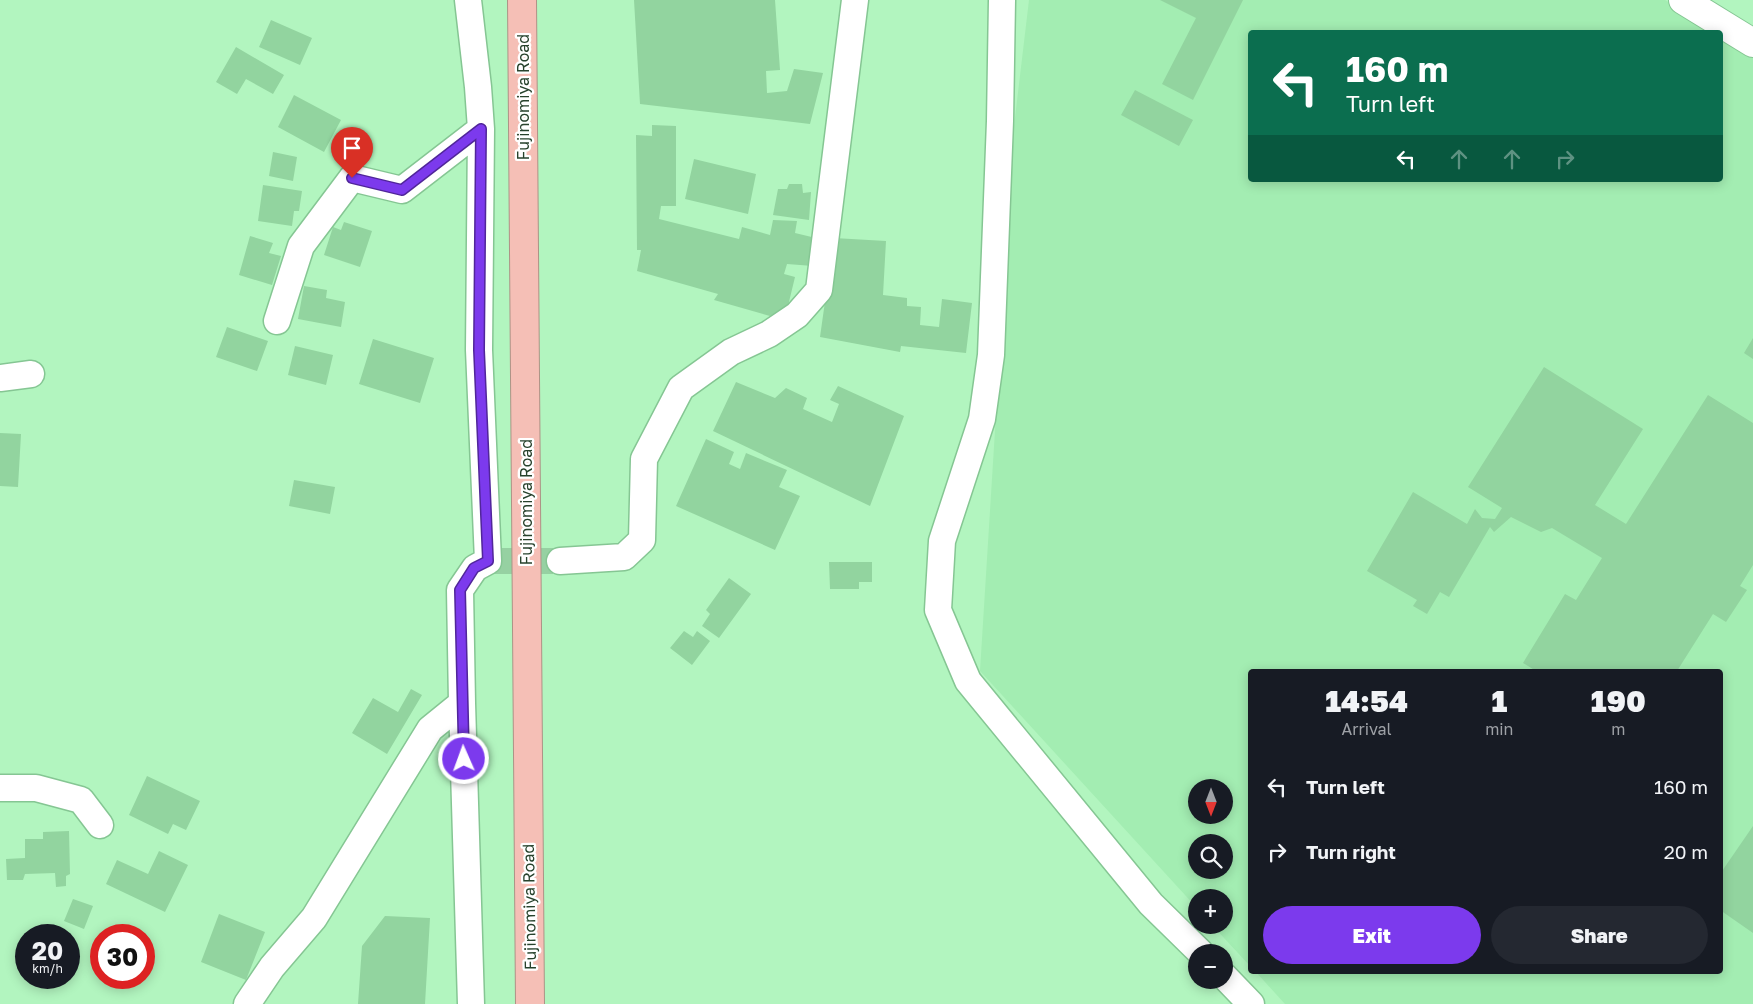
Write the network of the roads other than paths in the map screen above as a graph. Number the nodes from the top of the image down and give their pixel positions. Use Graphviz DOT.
graph roads {
  1 [pos="468,0"];
  2 [pos="522,0"];
  3 [pos="855,0"];
  4 [pos="1002,0"];
  5 [pos="1683,0"];
  6 [pos="1753,44"];
  7 [pos="481,129"];
  8 [pos="277,321"];
  9 [pos="32,374"];
  10 [pos="0,378"];
  11 [pos="560,561"];
  12 [pos="462,703"];
  13 [pos="0,788"];
  14 [pos="100,825"];
  15 [pos="1192,944"];
  16 [pos="1233,985"];
  17 [pos="247,1004"];
  18 [pos="471,1004"];
  19 [pos="530,1004"];
  20 [pos="1251,1004"];
  1 -- 7 [label="street"];
  2 -- 19 [label="highway, Fujinomiya Road"];
  3 -- 11 [label="street"];
  4 -- 15 [label="street"];
  5 -- 6 [label="street"];
  7 -- 8 [label="street"];
  7 -- 12 [label="street"];
  9 -- 10 [label="street"];
  12 -- 17 [label="street"];
  12 -- 18 [label="street"];
  13 -- 14 [label="street"];
  16 -- 20 [label="street"];
}
